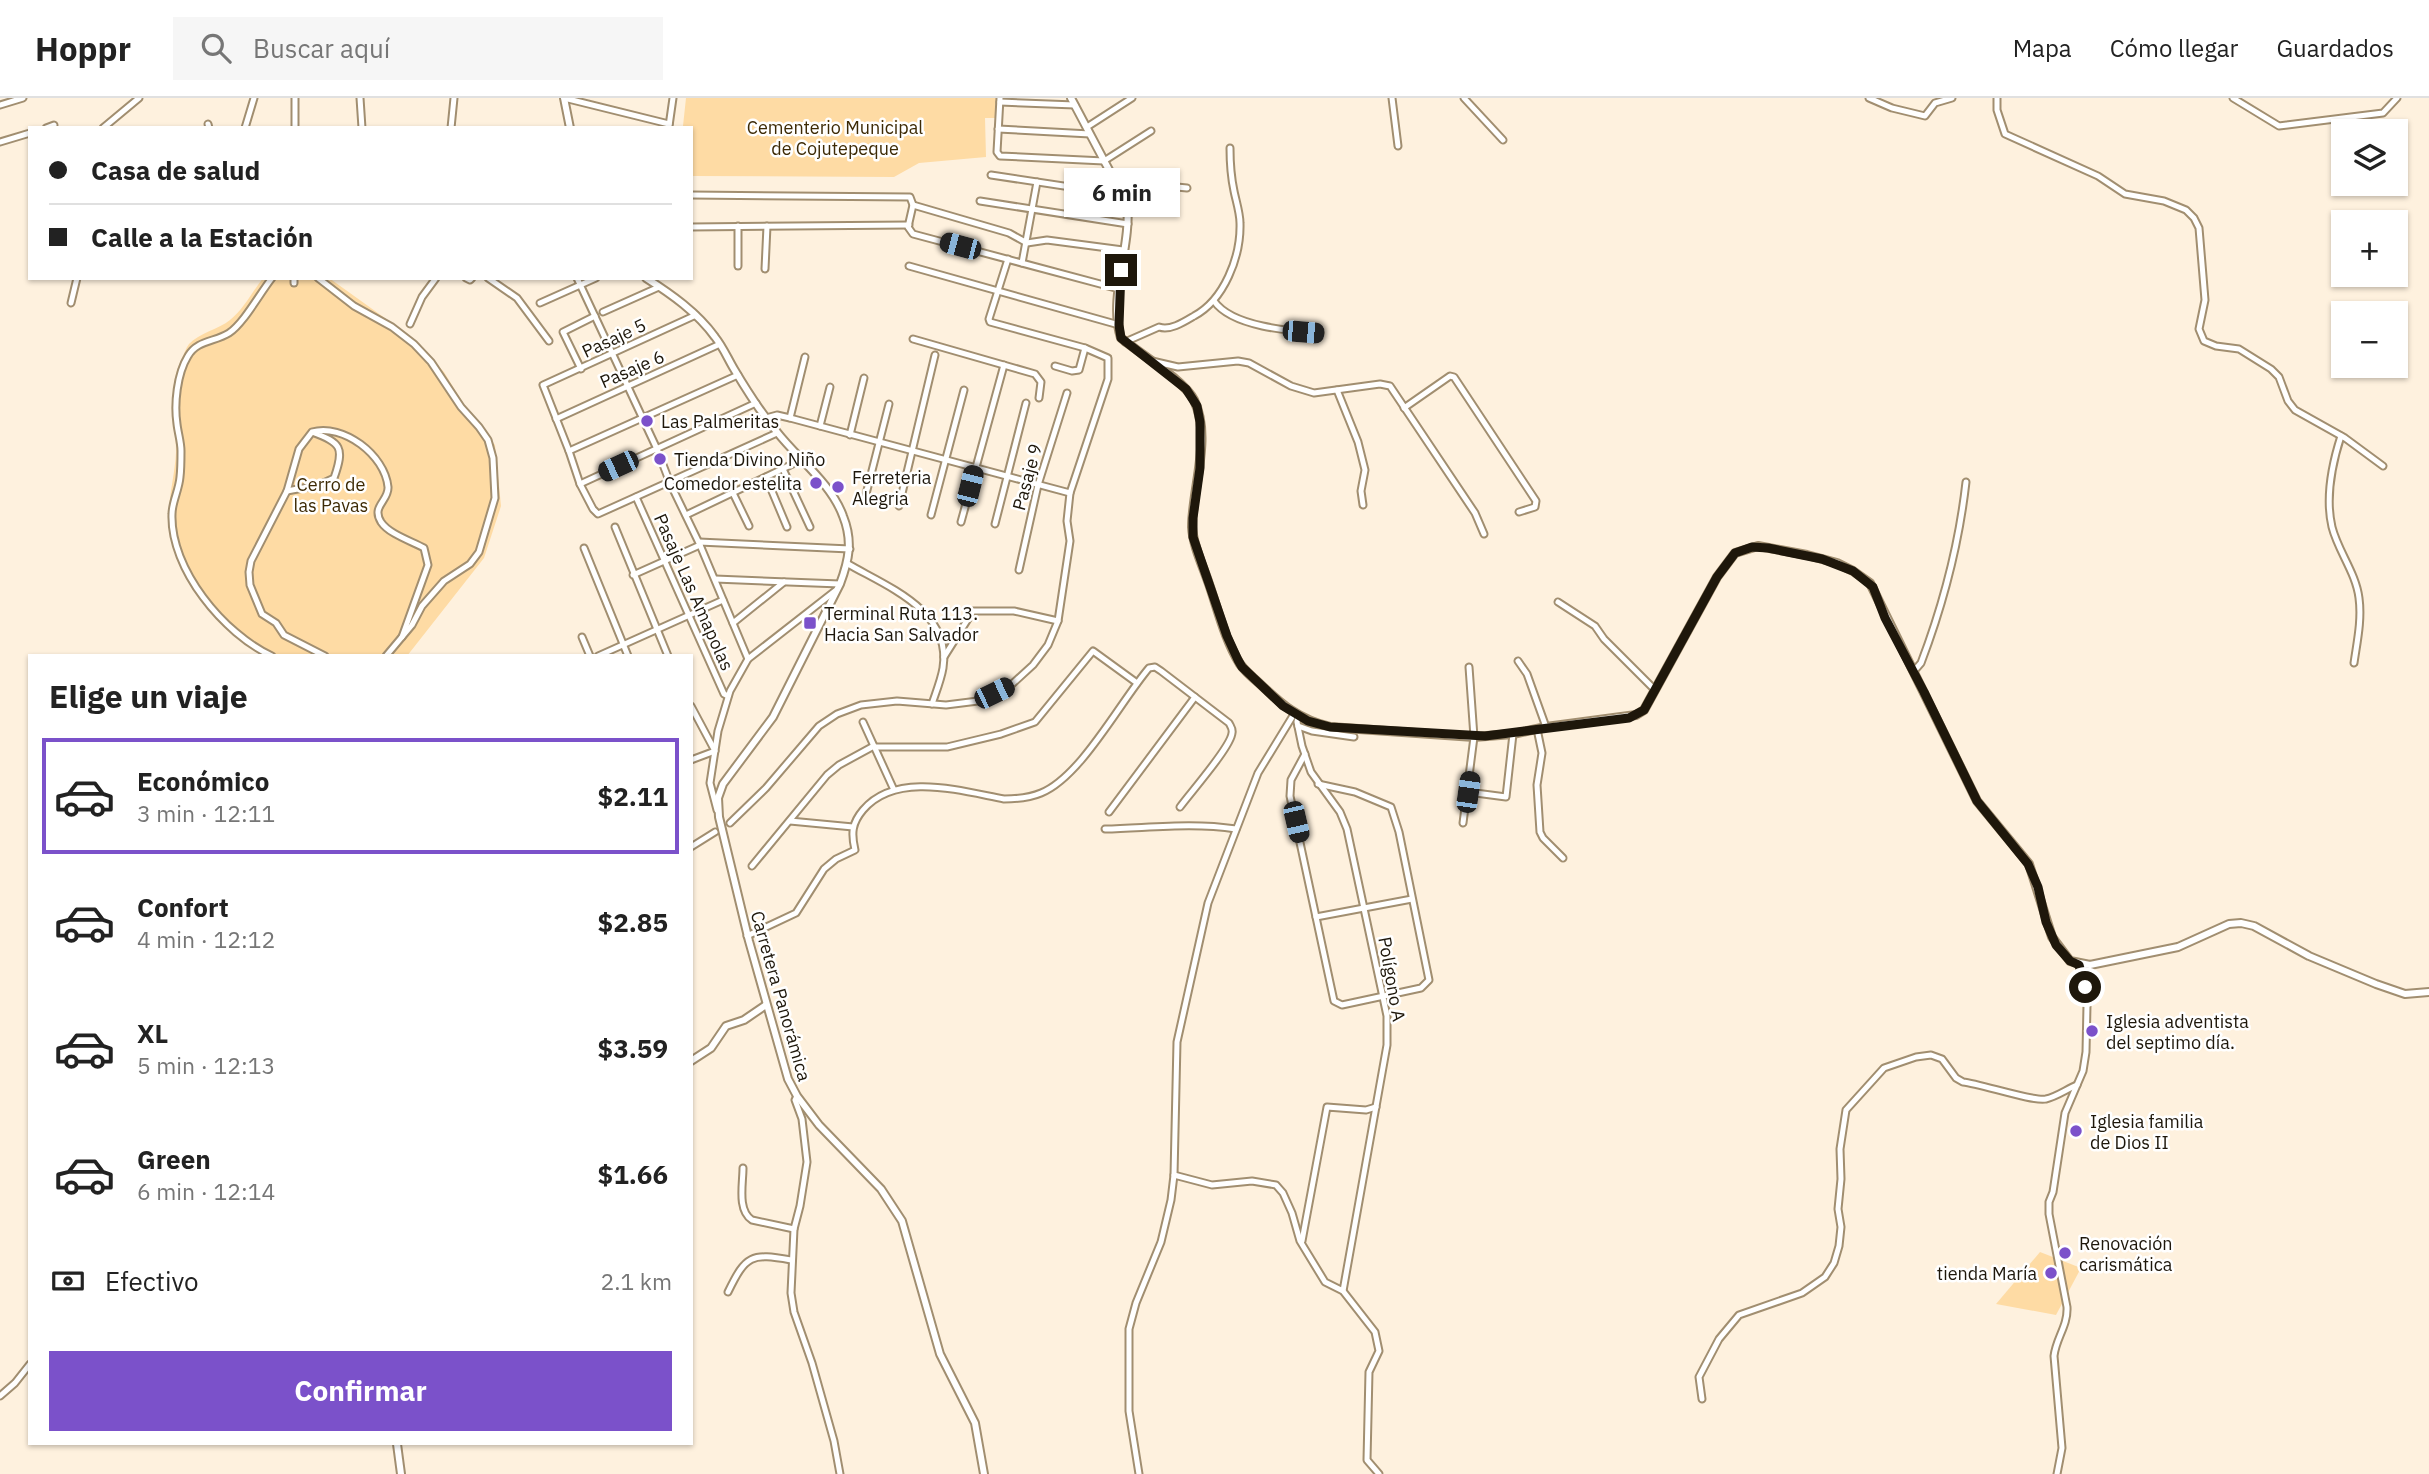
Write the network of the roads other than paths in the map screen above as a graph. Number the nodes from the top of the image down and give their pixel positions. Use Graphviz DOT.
graph roads {
  1 [pos="23,98"];
  2 [pos="139,98"];
  3 [pos="254,98"];
  4 [pos="295,98"];
  5 [pos="360,98"];
  6 [pos="454,98"];
  7 [pos="564,98"];
  8 [pos="673,98"];
  9 [pos="1071,98"];
  10 [pos="1132,98"];
  11 [pos="1392,98"];
  12 [pos="1464,98"];
  13 [pos="1869,98"];
  14 [pos="1952,98"];
  15 [pos="1997,98"];
  16 [pos="2233,98"];
  17 [pos="2397,98"];
  18 [pos="1000,100"];
  19 [pos="0,105"];
  20 [pos="1075,105"];
  21 [pos="105,126"];
  22 [pos="246,126"];
  23 [pos="295,126"];
  24 [pos="362,126"];
  25 [pos="451,126"];
  26 [pos="570,126"];
  27 [pos="669,126"];
  28 [pos="998,129"];
  29 [pos="1088,131"];
  30 [pos="1152,131"];
  31 [pos="28,134"];
  32 [pos="1503,140"];
  33 [pos="0,142"];
  34 [pos="1398,146"];
  35 [pos="1230,148"];
  36 [pos="1104,161"];
  37 [pos="991,175"];
  38 [pos="1116,181"];
  39 [pos="1037,182"];
  40 [pos="1187,188"];
  41 [pos="693,195"];
  42 [pos="1123,195"];
  43 [pos="980,201"];
  44 [pos="913,205"];
  45 [pos="1032,209"];
  46 [pos="1128,224"];
  47 [pos="909,225"];
  48 [pos="738,226"];
  49 [pos="767,226"];
  50 [pos="693,227"];
  51 [pos="1027,243"];
  52 [pos="1123,250"];
  53 [pos="1008,259"];
  54 [pos="1023,263"];
  55 [pos="738,266"];
  56 [pos="909,266"];
  57 [pos="765,268"];
  58 [pos="77,280"];
  59 [pos="270,280"];
  60 [pos="320,280"];
  61 [pos="435,280"];
  62 [pos="491,280"];
  63 [pos="578,280"];
  64 [pos="591,280"];
  65 [pos="649,280"];
  66 [pos="580,285"];
  67 [pos="659,287"];
  68 [pos="1119,289"];
  69 [pos="997,291"];
  70 [pos="1214,302"];
  71 [pos="71,303"];
  72 [pos="540,303"];
  73 [pos="603,313"];
  74 [pos="696,315"];
  75 [pos="595,316"];
  76 [pos="410,324"];
  77 [pos="1119,325"];
  78 [pos="1320,333"];
  79 [pos="913,339"];
  80 [pos="549,341"];
  81 [pos="1125,342"];
  82 [pos="720,344"];
  83 [pos="1085,348"];
  84 [pos="614,355"];
  85 [pos="934,355"];
  86 [pos="804,357"];
  87 [pos="1149,360"];
  88 [pos="1004,365"];
  89 [pos="1055,366"];
  90 [pos="581,369"];
  91 [pos="738,375"];
  92 [pos="864,378"];
  93 [pos="629,386"];
  94 [pos="830,387"];
  95 [pos="964,390"];
  96 [pos="1337,390"];
  97 [pos="1067,393"];
  98 [pos="1039,398"];
  99 [pos="756,403"];
  100 [pos="1026,403"];
  101 [pos="889,404"];
  102 [pos="1404,408"];
  103 [pos="643,417"];
  104 [pos="766,418"];
  105 [pos="790,418"];
  106 [pos="556,419"];
  107 [pos="820,426"];
  108 [pos="312,432"];
  109 [pos="777,433"];
  110 [pos="850,435"];
  111 [pos="2341,436"];
  112 [pos="879,442"];
  113 [pos="657,449"];
  114 [pos="569,451"];
  115 [pos="912,451"];
  116 [pos="945,459"];
  117 [pos="801,460"];
  118 [pos="2383,466"];
  119 [pos="975,467"];
  120 [pos="783,468"];
  121 [pos="1007,476"];
  122 [pos="766,477"];
  123 [pos="1966,482"];
  124 [pos="670,483"];
  125 [pos="580,484"];
  126 [pos="1038,485"];
  127 [pos="287,491"];
  128 [pos="733,493"];
  129 [pos="1070,493"];
  130 [pos="636,497"];
  131 [pos="865,498"];
  132 [pos="1363,505"];
  133 [pos="899,506"];
  134 [pos="1519,512"];
  135 [pos="686,515"];
  136 [pos="931,515"];
  137 [pos="961,522"];
  138 [pos="995,524"];
  139 [pos="749,526"];
  140 [pos="615,527"];
  141 [pos="787,527"];
  142 [pos="810,527"];
  143 [pos="1485,534"];
  144 [pos="699,544"];
  145 [pos="584,548"];
  146 [pos="850,549"];
  147 [pos="666,561"];
  148 [pos="848,564"];
  149 [pos="1019,570"];
  150 [pos="633,575"];
  151 [pos="715,579"];
  152 [pos="784,582"];
  153 [pos="839,583"];
  154 [pos="835,591"];
  155 [pos="723,600"];
  156 [pos="1559,601"];
  157 [pos="687,615"];
  158 [pos="1058,621"];
  159 [pos="733,624"];
  160 [pos="655,630"];
  161 [pos="582,637"];
  162 [pos="400,642"];
  163 [pos="622,644"];
  164 [pos="269,654"];
  165 [pos="321,654"];
  166 [pos="388,654"];
  167 [pos="397,654"];
  168 [pos="589,654"];
  169 [pos="602,654"];
  170 [pos="627,654"];
  171 [pos="667,654"];
  172 [pos="944,657"];
  173 [pos="748,659"];
  174 [pos="1518,661"];
  175 [pos="2354,663"];
  176 [pos="1469,667"];
  177 [pos="1914,671"];
  178 [pos="1137,683"];
  179 [pos="1655,690"];
  180 [pos="728,696"];
  181 [pos="1195,697"];
  182 [pos="932,704"];
  183 [pos="1296,715"];
  184 [pos="694,717"];
  185 [pos="863,722"];
  186 [pos="1298,726"];
  187 [pos="1546,727"];
  188 [pos="1537,729"];
  189 [pos="1513,734"];
  190 [pos="1354,737"];
  191 [pos="1474,737"];
  192 [pos="872,747"];
  193 [pos="715,751"];
  194 [pos="1305,754"];
  195 [pos="693,759"];
  196 [pos="1318,784"];
  197 [pos="894,790"];
  198 [pos="1468,792"];
  199 [pos="1180,807"];
  200 [pos="1110,812"];
  201 [pos="719,817"];
  202 [pos="790,821"];
  203 [pos="730,822"];
  204 [pos="1464,822"];
  205 [pos="853,827"];
  206 [pos="1105,829"];
  207 [pos="1236,829"];
  208 [pos="715,832"];
  209 [pos="693,846"];
  210 [pos="1563,858"];
  211 [pos="752,866"];
  212 [pos="1412,899"];
  213 [pos="1365,909"];
  214 [pos="1316,917"];
  215 [pos="747,936"];
  216 [pos="2079,965"];
  217 [pos="2429,992"];
  218 [pos="1383,996"];
  219 [pos="766,1005"];
  220 [pos="693,1060"];
  221 [pos="2077,1085"];
  222 [pos="797,1096"];
  223 [pos="1376,1107"];
  224 [pos="743,1168"];
  225 [pos="1174,1175"];
  226 [pos="794,1229"];
  227 [pos="1302,1243"];
  228 [pos="791,1260"];
  229 [pos="1343,1291"];
  230 [pos="728,1292"];
  231 [pos="28,1367"];
  232 [pos="0,1396"];
  233 [pos="1702,1399"];
  234 [pos="397,1445"];
  235 [pos="401,1474"];
  236 [pos="839,1474"];
  237 [pos="984,1474"];
  238 [pos="1139,1474"];
  239 [pos="1380,1474"];
  240 [pos="2057,1474"];
  1 -- 19 [label="street"];
  2 -- 21 [label="street"];
  3 -- 22 [label="street"];
  4 -- 23 [label="street"];
  5 -- 24 [label="street"];
  6 -- 25 [label="street"];
  7 -- 26 [label="street"];
  7 -- 27 [label="street"];
  8 -- 27 [label="street"];
  9 -- 20 [label="street"];
  10 -- 29 [label="street"];
  11 -- 34 [label="street"];
  12 -- 32 [label="street"];
  13 -- 14 [label="street"];
  15 -- 111 [label="street"];
  16 -- 17 [label="street"];
  18 -- 20 [label="street"];
  18 -- 28 [label="street"];
  20 -- 29 [label="street"];
  28 -- 29 [label="street"];
  28 -- 36 [label="street"];
  29 -- 36 [label="street"];
  30 -- 36 [label="street"];
  31 -- 33 [label="street"];
  35 -- 70 [label="street"];
  36 -- 38 [label="street"];
  37 -- 39 [label="street"];
  38 -- 40 [label="street"];
  38 -- 42 [label="street"];
  39 -- 42 [label="street"];
  39 -- 45 [label="street"];
  41 -- 44 [label="street"];
  42 -- 46 [label="street"];
  43 -- 45 [label="street"];
  44 -- 47 [label="street"];
  44 -- 51 [label="street"];
  45 -- 46 [label="street"];
  45 -- 51 [label="street"];
  46 -- 52 [label="street"];
  47 -- 49 [label="street"];
  47 -- 53 [label="street"];
  48 -- 49 [label="street"];
  48 -- 50 [label="street"];
  48 -- 55 [label="street"];
  49 -- 57 [label="street"];
  51 -- 52 [label="street"];
  51 -- 54 [label="street"];
  52 -- 68 [label="street"];
  53 -- 54 [label="street"];
  53 -- 69 [label="street"];
  54 -- 68 [label="street"];
  56 -- 69 [label="street"];
  58 -- 71 [label="street"];
  59 -- 164 [label="street"];
  60 -- 162 [label="street"];
  61 -- 76 [label="street"];
  62 -- 80 [label="street"];
  63 -- 66 [label="street"];
  64 -- 66 [label="street"];
  65 -- 67 [label="street"];
  66 -- 72 [label="street"];
  66 -- 75 [label="street"];
  67 -- 73 [label="street"];
  67 -- 74 [label="street"];
  68 -- 77 [label="street"];
  69 -- 77 [label="street"];
  69 -- 83 [label="street"];
  70 -- 78 [label="street"];
  70 -- 81 [label="street"];
  74 -- 82 [label="street"];
  74 -- 84 [label="street, Pasaje 5"];
  75 -- 84 [label="street"];
  75 -- 90 [label="street"];
  77 -- 81 [label="street"];
  79 -- 88 [label="street"];
  81 -- 87 [label="street"];
  82 -- 91 [label="street"];
  82 -- 93 [label="street, Pasaje 6"];
  83 -- 89 [label="street"];
  83 -- 129 [label="street"];
  84 -- 90 [label="street, Pasaje 5"];
  84 -- 93 [label="street"];
  85 -- 115 [label="street"];
  86 -- 105 [label="street"];
  87 -- 96 [label="street"];
  87 -- 183 [label="street"];
  88 -- 98 [label="street"];
  88 -- 119 [label="street"];
  90 -- 106 [label="street, Pasaje 5"];
  91 -- 99 [label="street"];
  91 -- 103 [label="street"];
  92 -- 110 [label="street"];
  93 -- 103 [label="street"];
  93 -- 106 [label="street, Pasaje 6"];
  94 -- 107 [label="street"];
  95 -- 116 [label="street"];
  96 -- 102 [label="street"];
  96 -- 132 [label="street"];
  97 -- 126 [label="street, Pasaje 9"];
  99 -- 104 [label="street"];
  99 -- 113 [label="street"];
  100 -- 121 [label="street"];
  101 -- 112 [label="street"];
  102 -- 134 [label="street"];
  102 -- 143 [label="street"];
  103 -- 113 [label="street"];
  103 -- 114 [label="street"];
  104 -- 105 [label="street"];
  104 -- 109 [label="street"];
  105 -- 107 [label="street"];
  106 -- 114 [label="street"];
  107 -- 110 [label="street"];
  108 -- 127 [label="street"];
  108 -- 127 [label="street"];
  108 -- 162 [label="street"];
  109 -- 117 [label="street"];
  109 -- 124 [label="street"];
  110 -- 112 [label="street"];
  111 -- 118 [label="street"];
  111 -- 175 [label="street"];
  112 -- 115 [label="street"];
  112 -- 131 [label="street"];
  113 -- 124 [label="street"];
  113 -- 125 [label="street"];
  114 -- 125 [label="street"];
  115 -- 116 [label="street"];
  115 -- 133 [label="street"];
  116 -- 119 [label="street"];
  116 -- 136 [label="street"];
  117 -- 120 [label="street"];
  117 -- 146 [label="street"];
  119 -- 121 [label="street"];
  119 -- 137 [label="street"];
  120 -- 122 [label="street"];
  120 -- 142 [label="street"];
  121 -- 126 [label="street"];
  121 -- 138 [label="street"];
  122 -- 128 [label="street"];
  122 -- 141 [label="street"];
  123 -- 177 [label="street"];
  124 -- 130 [label="street"];
  124 -- 135 [label="street"];
  125 -- 130 [label="street"];
  126 -- 129 [label="street"];
  126 -- 149 [label="street, Pasaje 9"];
  127 -- 165 [label="street"];
  128 -- 135 [label="street"];
  128 -- 139 [label="street"];
  129 -- 158 [label="street"];
  130 -- 147 [label="street, Pasaje Las Amapolas"];
  135 -- 144 [label="street"];
  140 -- 150 [label="street"];
  144 -- 146 [label="street"];
  144 -- 147 [label="street"];
  144 -- 151 [label="street"];
  145 -- 163 [label="street"];
  146 -- 148 [label="street, Carretera Panorámica"];
  147 -- 150 [label="street"];
  147 -- 157 [label="street, Pasaje Las Amapolas"];
  148 -- 153 [label="street, Carretera Panorámica"];
  148 -- 172 [label="street"];
  150 -- 160 [label="street"];
  151 -- 152 [label="street"];
  151 -- 155 [label="street"];
  152 -- 153 [label="street"];
  152 -- 159 [label="street"];
  153 -- 154 [label="street, Carretera Panorámica"];
  154 -- 173 [label="street"];
  154 -- 201 [label="street, Carretera Panorámica"];
  155 -- 157 [label="street"];
  155 -- 159 [label="street"];
  156 -- 179 [label="street"];
  157 -- 160 [label="street"];
  157 -- 180 [label="street, Pasaje Las Amapolas"];
  158 -- 172 [label="street"];
  158 -- 182 [label="street"];
  159 -- 173 [label="street"];
  160 -- 163 [label="street"];
  160 -- 171 [label="street"];
  161 -- 168 [label="street"];
  162 -- 166 [label="street"];
  162 -- 167 [label="street"];
  163 -- 169 [label="street"];
  163 -- 170 [label="street"];
  172 -- 182 [label="street"];
  173 -- 180 [label="street"];
  174 -- 187 [label="street"];
  176 -- 191 [label="street"];
  177 -- 179 [label="street"];
  177 -- 216 [label="street"];
  178 -- 181 [label="street"];
  178 -- 192 [label="street"];
  178 -- 197 [label="street"];
  179 -- 187 [label="street"];
  180 -- 193 [label="street"];
  181 -- 199 [label="street"];
  181 -- 200 [label="street"];
  182 -- 203 [label="street"];
  183 -- 186 [label="street, Polígono A"];
  183 -- 191 [label="street"];
  183 -- 207 [label="street"];
  184 -- 193 [label="street"];
  185 -- 192 [label="street"];
  186 -- 190 [label="street"];
  186 -- 194 [label="street, Polígono A"];
  187 -- 188 [label="street"];
  188 -- 189 [label="street"];
  188 -- 210 [label="street"];
  189 -- 191 [label="street"];
  189 -- 198 [label="street"];
  191 -- 198 [label="street"];
  192 -- 197 [label="street"];
  192 -- 202 [label="street"];
  193 -- 195 [label="street"];
  193 -- 201 [label="street"];
  194 -- 196 [label="street, Polígono A"];
  194 -- 214 [label="street"];
  196 -- 212 [label="street"];
  196 -- 213 [label="street, Polígono A"];
  197 -- 205 [label="street"];
  198 -- 204 [label="street"];
  201 -- 215 [label="street, Carretera Panorámica"];
  202 -- 205 [label="street"];
  202 -- 211 [label="street"];
  205 -- 215 [label="street"];
  206 -- 207 [label="street"];
  207 -- 225 [label="street"];
  208 -- 209 [label="street"];
  212 -- 213 [label="street"];
  212 -- 218 [label="street"];
  213 -- 214 [label="street"];
  213 -- 218 [label="street, Polígono A"];
  214 -- 218 [label="street"];
  215 -- 219 [label="street, Carretera Panorámica"];
  216 -- 217 [label="street"];
  216 -- 221 [label="street"];
  218 -- 223 [label="street, Polígono A"];
  219 -- 220 [label="street"];
  219 -- 222 [label="street, Carretera Panorámica"];
  221 -- 233 [label="street"];
  221 -- 240 [label="street"];
  222 -- 226 [label="street"];
  222 -- 237 [label="street, Carretera Panorámica"];
  223 -- 227 [label="street"];
  223 -- 229 [label="street, Polígono A"];
  224 -- 226 [label="street"];
  225 -- 227 [label="street"];
  225 -- 238 [label="street"];
  226 -- 228 [label="street"];
  227 -- 229 [label="street"];
  228 -- 230 [label="street"];
  228 -- 236 [label="street"];
  229 -- 239 [label="street"];
  231 -- 232 [label="street"];
  234 -- 235 [label="street"];
}
